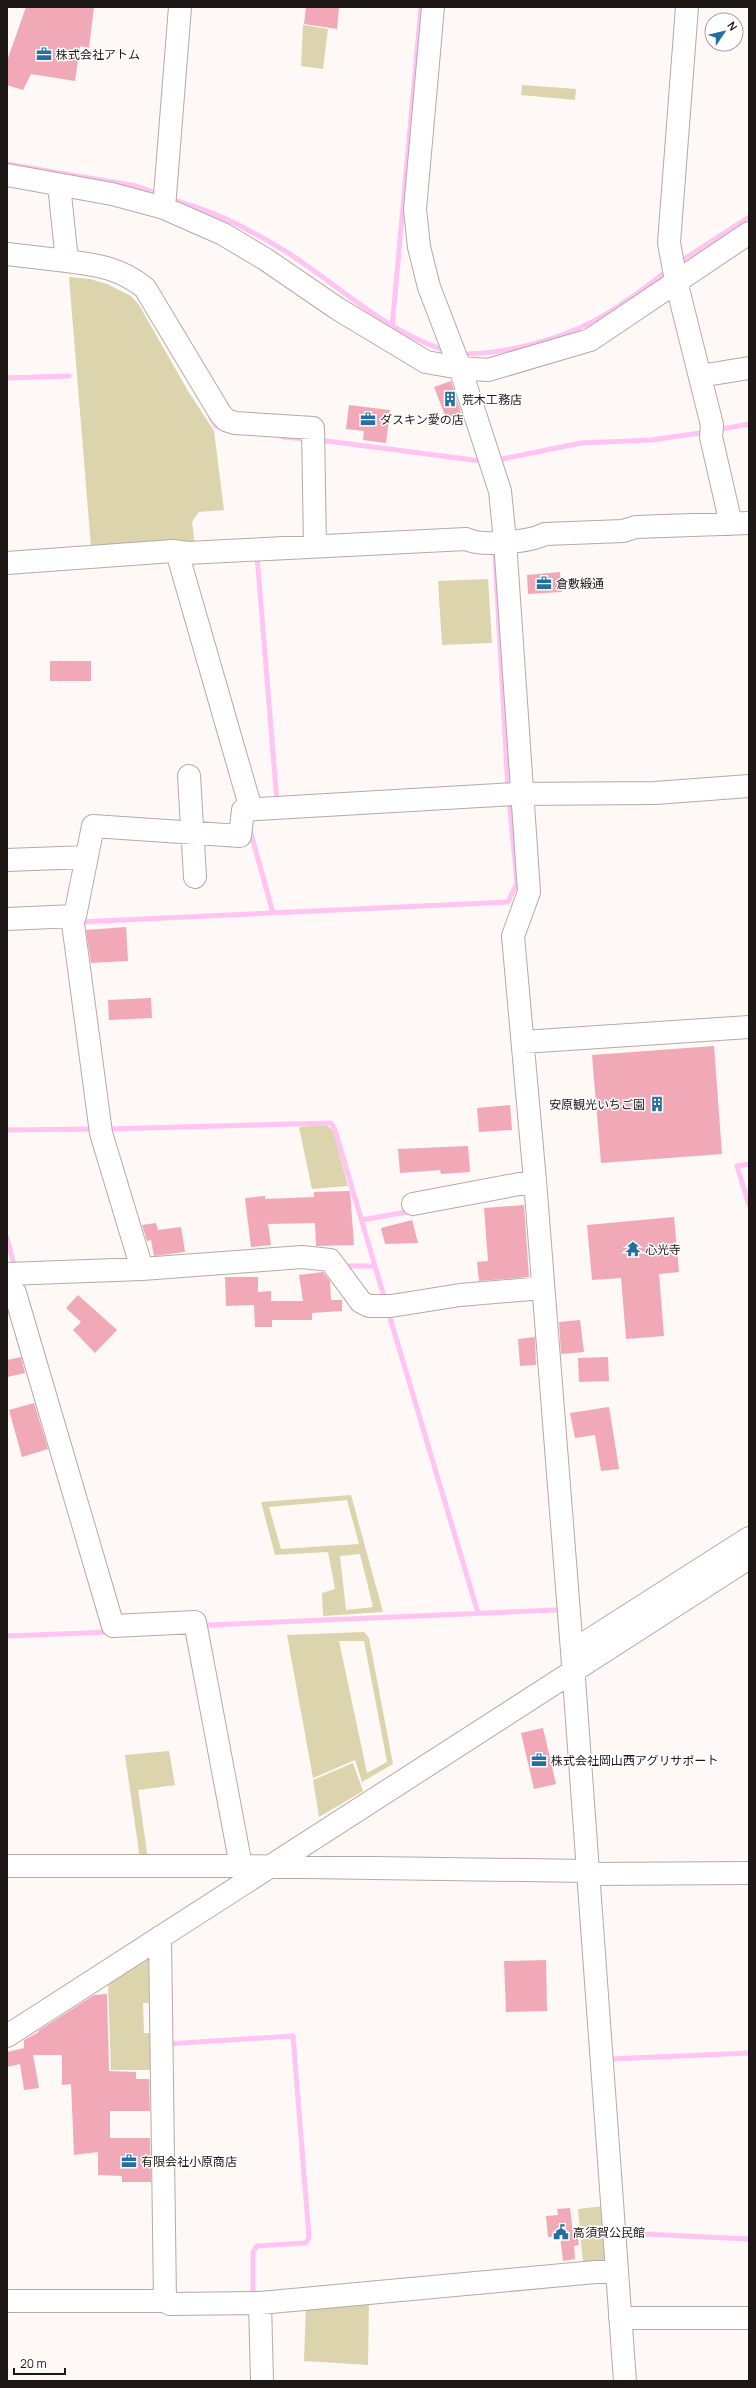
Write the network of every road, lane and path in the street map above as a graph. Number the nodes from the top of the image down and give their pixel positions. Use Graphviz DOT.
graph roads {
  1 [pos="180,7"];
  2 [pos="433,7"];
  3 [pos="687,7"];
  4 [pos="7,175"];
  5 [pos="59,185"];
  6 [pos="165,200"];
  7 [pos="749,233"];
  8 [pos="7,254"];
  9 [pos="67,261"];
  10 [pos="674,271"];
  11 [pos="460,368"];
  12 [pos="749,368"];
  13 [pos="700,376"];
  14 [pos="740,524"];
  15 [pos="505,541"];
  16 [pos="315,546"];
  17 [pos="177,552"];
  18 [pos="7,563"];
  19 [pos="190,776"];
  20 [pos="749,786"];
  21 [pos="513,795"];
  22 [pos="251,809"];
  23 [pos="193,833"];
  24 [pos="87,857"];
  25 [pos="7,860"];
  26 [pos="195,877"];
  27 [pos="7,919"];
  28 [pos="72,921"];
  29 [pos="749,1027"];
  30 [pos="529,1042"];
  31 [pos="535,1181"];
  32 [pos="413,1204"];
  33 [pos="142,1269"];
  34 [pos="8,1282"];
  35 [pos="543,1288"];
  36 [pos="749,1538"];
  37 [pos="749,1558"];
  38 [pos="572,1651"];
  39 [pos="572,1673"];
  40 [pos="7,1866"];
  41 [pos="253,1867"];
  42 [pos="592,1873"];
  43 [pos="749,1873"];
  44 [pos="160,1937"];
  45 [pos="7,2036"];
  46 [pos="616,2270"];
  47 [pos="7,2301"];
  48 [pos="165,2301"];
  49 [pos="255,2303"];
  50 [pos="626,2318"];
  51 [pos="749,2318"];
  52 [pos="262,2381"];
  53 [pos="625,2381"];
  1 -- 6 [label="street"];
  2 -- 11 [label="street"];
  3 -- 10 [label="street"];
  4 -- 5 [label="street"];
  5 -- 6 [label="street"];
  5 -- 9 [label="street"];
  6 -- 11 [label="street"];
  7 -- 10 [label="street"];
  8 -- 9 [label="street"];
  9 -- 16 [label="street"];
  10 -- 11 [label="street"];
  10 -- 13 [label="street"];
  11 -- 15 [label="street"];
  12 -- 13 [label="street"];
  13 -- 14 [label="street"];
  14 -- 15 [label="street"];
  15 -- 16 [label="street"];
  15 -- 21 [label="street"];
  16 -- 17 [label="street"];
  17 -- 18 [label="street"];
  17 -- 22 [label="street"];
  19 -- 23 [label="street"];
  20 -- 21 [label="street"];
  21 -- 22 [label="street"];
  21 -- 30 [label="street"];
  22 -- 23 [label="street"];
  23 -- 24 [label="street"];
  23 -- 26 [label="street"];
  24 -- 25 [label="street"];
  24 -- 28 [label="street"];
  27 -- 28 [label="street"];
  28 -- 33 [label="street"];
  29 -- 30 [label="street"];
  30 -- 31 [label="street"];
  31 -- 32 [label="street"];
  31 -- 35 [label="street"];
  33 -- 34 [label="street"];
  33 -- 35 [label="street"];
  34 -- 41 [label="street"];
  35 -- 38 [label="street"];
  36 -- 38 [label="street"];
  37 -- 39 [label="street"];
  38 -- 39 [label="street"];
  39 -- 41 [label="street"];
  39 -- 42 [label="street"];
  40 -- 41 [label="street"];
  41 -- 42 [label="street"];
  41 -- 44 [label="street"];
  42 -- 43 [label="street"];
  42 -- 46 [label="street"];
  44 -- 45 [label="street"];
  44 -- 48 [label="street"];
  46 -- 49 [label="street"];
  46 -- 50 [label="street"];
  47 -- 48 [label="street"];
  48 -- 49 [label="street"];
  49 -- 52 [label="street"];
  50 -- 51 [label="street"];
  50 -- 53 [label="street"];
}
